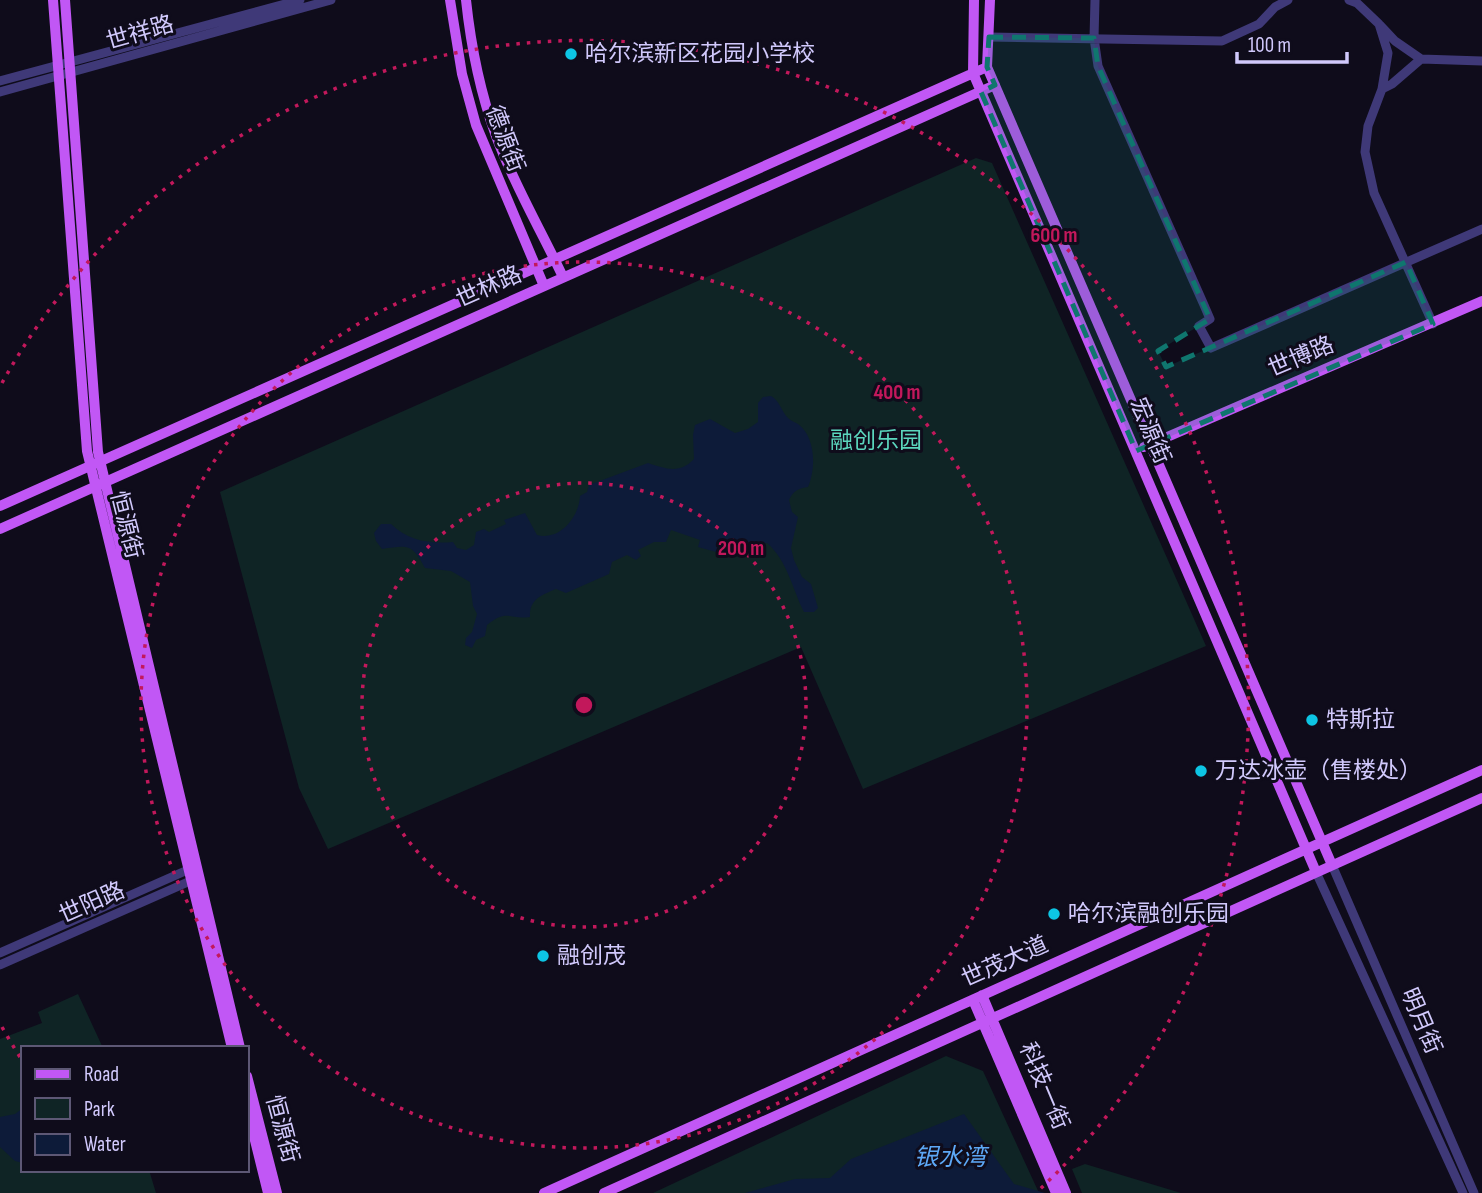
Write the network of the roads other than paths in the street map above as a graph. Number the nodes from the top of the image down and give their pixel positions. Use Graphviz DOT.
graph roads {
  1 [pos="52,0"];
  2 [pos="65,0"];
  3 [pos="300,0"];
  4 [pos="331,0"];
  5 [pos="450,0"];
  6 [pos="466,0"];
  7 [pos="974,0"];
  8 [pos="990,0"];
  9 [pos="1095,0"];
  10 [pos="1288,0"];
  11 [pos="1349,0"];
  12 [pos="1379,24"];
  13 [pos="989,37"];
  14 [pos="1094,38"];
  15 [pos="1421,59"];
  16 [pos="1482,61"];
  17 [pos="987,67"];
  18 [pos="65,69"];
  19 [pos="974,73"];
  20 [pos="0,81"];
  21 [pos="995,85"];
  22 [pos="1382,89"];
  23 [pos="0,92"];
  24 [pos="982,92"];
  25 [pos="1482,229"];
  26 [pos="555,259"];
  27 [pos="1406,262"];
  28 [pos="536,268"];
  29 [pos="563,277"];
  30 [pos="544,285"];
  31 [pos="1482,301"];
  32 [pos="1482,308"];
  33 [pos="1433,324"];
  34 [pos="1152,448"];
  35 [pos="1137,454"];
  36 [pos="95,464"];
  37 [pos="100,484"];
  38 [pos="0,506"];
  39 [pos="0,528"];
  40 [pos="1482,770"];
  41 [pos="1482,798"];
  42 [pos="1322,842"];
  43 [pos="1306,849"];
  44 [pos="1332,865"];
  45 [pos="1316,872"];
  46 [pos="194,873"];
  47 [pos="0,953"];
  48 [pos="0,965"];
  49 [pos="978,998"];
  50 [pos="987,1020"];
  51 [pos="232,1046"];
  52 [pos="239,1046"];
  53 [pos="248,1080"];
  54 [pos="248,1112"];
  55 [pos="1051,1169"];
  56 [pos="268,1193"];
  57 [pos="278,1193"];
  58 [pos="544,1193"];
  59 [pos="604,1193"];
  60 [pos="1055,1193"];
  61 [pos="1066,1193"];
  62 [pos="1463,1193"];
  63 [pos="1474,1193"];
  1 -- 18 [label="main road, 恒源街"];
  2 -- 18 [label="main road, 恒源街"];
  3 -- 18 [label="street, 世祥路"];
  4 -- 18 [label="street, 世祥路"];
  5 -- 28 [label="main road, 德源街"];
  6 -- 26 [label="main road, 德源街"];
  7 -- 19 [label="main road, 宏源街"];
  8 -- 13 [label="main road, 宏源街"];
  9 -- 14 [label="street"];
  10 -- 14 [label="street"];
  11 -- 12 [label="street"];
  12 -- 15 [label="street"];
  12 -- 22 [label="street"];
  13 -- 14 [label="street"];
  13 -- 17 [label="main road, 宏源街"];
  14 -- 27 [label="street"];
  15 -- 16 [label="street"];
  15 -- 22 [label="street"];
  17 -- 19 [label="main road, 世林路"];
  17 -- 21 [label="main road, 宏源街"];
  18 -- 20 [label="street, 世祥路"];
  18 -- 23 [label="street, 世祥路"];
  18 -- 36 [label="main road, 恒源街"];
  19 -- 24 [label="main road, 宏源街"];
  19 -- 26 [label="main road, 世林路"];
  21 -- 24 [label="main road, 世林路"];
  21 -- 34 [label="main road, 宏源街"];
  22 -- 27 [label="street"];
  24 -- 29 [label="main road, 世林路"];
  24 -- 35 [label="main road, 宏源街"];
  25 -- 27 [label="street"];
  26 -- 28 [label="main road, 世林路"];
  26 -- 29 [label="main road, 德源街"];
  27 -- 33 [label="street"];
  28 -- 30 [label="main road, 德源街"];
  28 -- 36 [label="main road, 世林路"];
  29 -- 30 [label="main road, 世林路"];
  30 -- 37 [label="main road, 世林路"];
  31 -- 33 [label="main road, 世博路"];
  32 -- 34 [label="main road, 世博路"];
  33 -- 34 [label="main road, 世博路"];
  34 -- 35 [label="main road, 世博路"];
  34 -- 42 [label="main road, 宏源街"];
  35 -- 43 [label="main road, 宏源街"];
  36 -- 37 [label="main road, 恒源街"];
  36 -- 38 [label="main road, 世林路"];
  37 -- 39 [label="main road, 世林路"];
  37 -- 46 [label="main road, 恒源街"];
  40 -- 42 [label="main road, 世茂大道"];
  41 -- 44 [label="main road, 世茂大道"];
  42 -- 43 [label="main road, 世茂大道"];
  42 -- 44 [label="main road, 宏源街"];
  43 -- 45 [label="main road, 宏源街"];
  43 -- 49 [label="main road, 世茂大道"];
  44 -- 45 [label="main road, 世茂大道"];
  44 -- 63 [label="street, 明月街"];
  45 -- 50 [label="main road, 世茂大道"];
  45 -- 62 [label="street, 明月街"];
  46 -- 47 [label="street, 世阳路"];
  46 -- 48 [label="street, 世阳路"];
  46 -- 51 [label="main road, 恒源街"];
  46 -- 52 [label="main road, 恒源街"];
  49 -- 50 [label="main road, 科技一街"];
  49 -- 58 [label="main road, 世茂大道"];
  50 -- 55 [label="main road, 科技一街"];
  50 -- 59 [label="main road, 世茂大道"];
  53 -- 57 [label="main road, 恒源街"];
  54 -- 56 [label="main road, 恒源街"];
  55 -- 60 [label="main road, 科技一街"];
  55 -- 61 [label="main road, 科技一街"];
}
